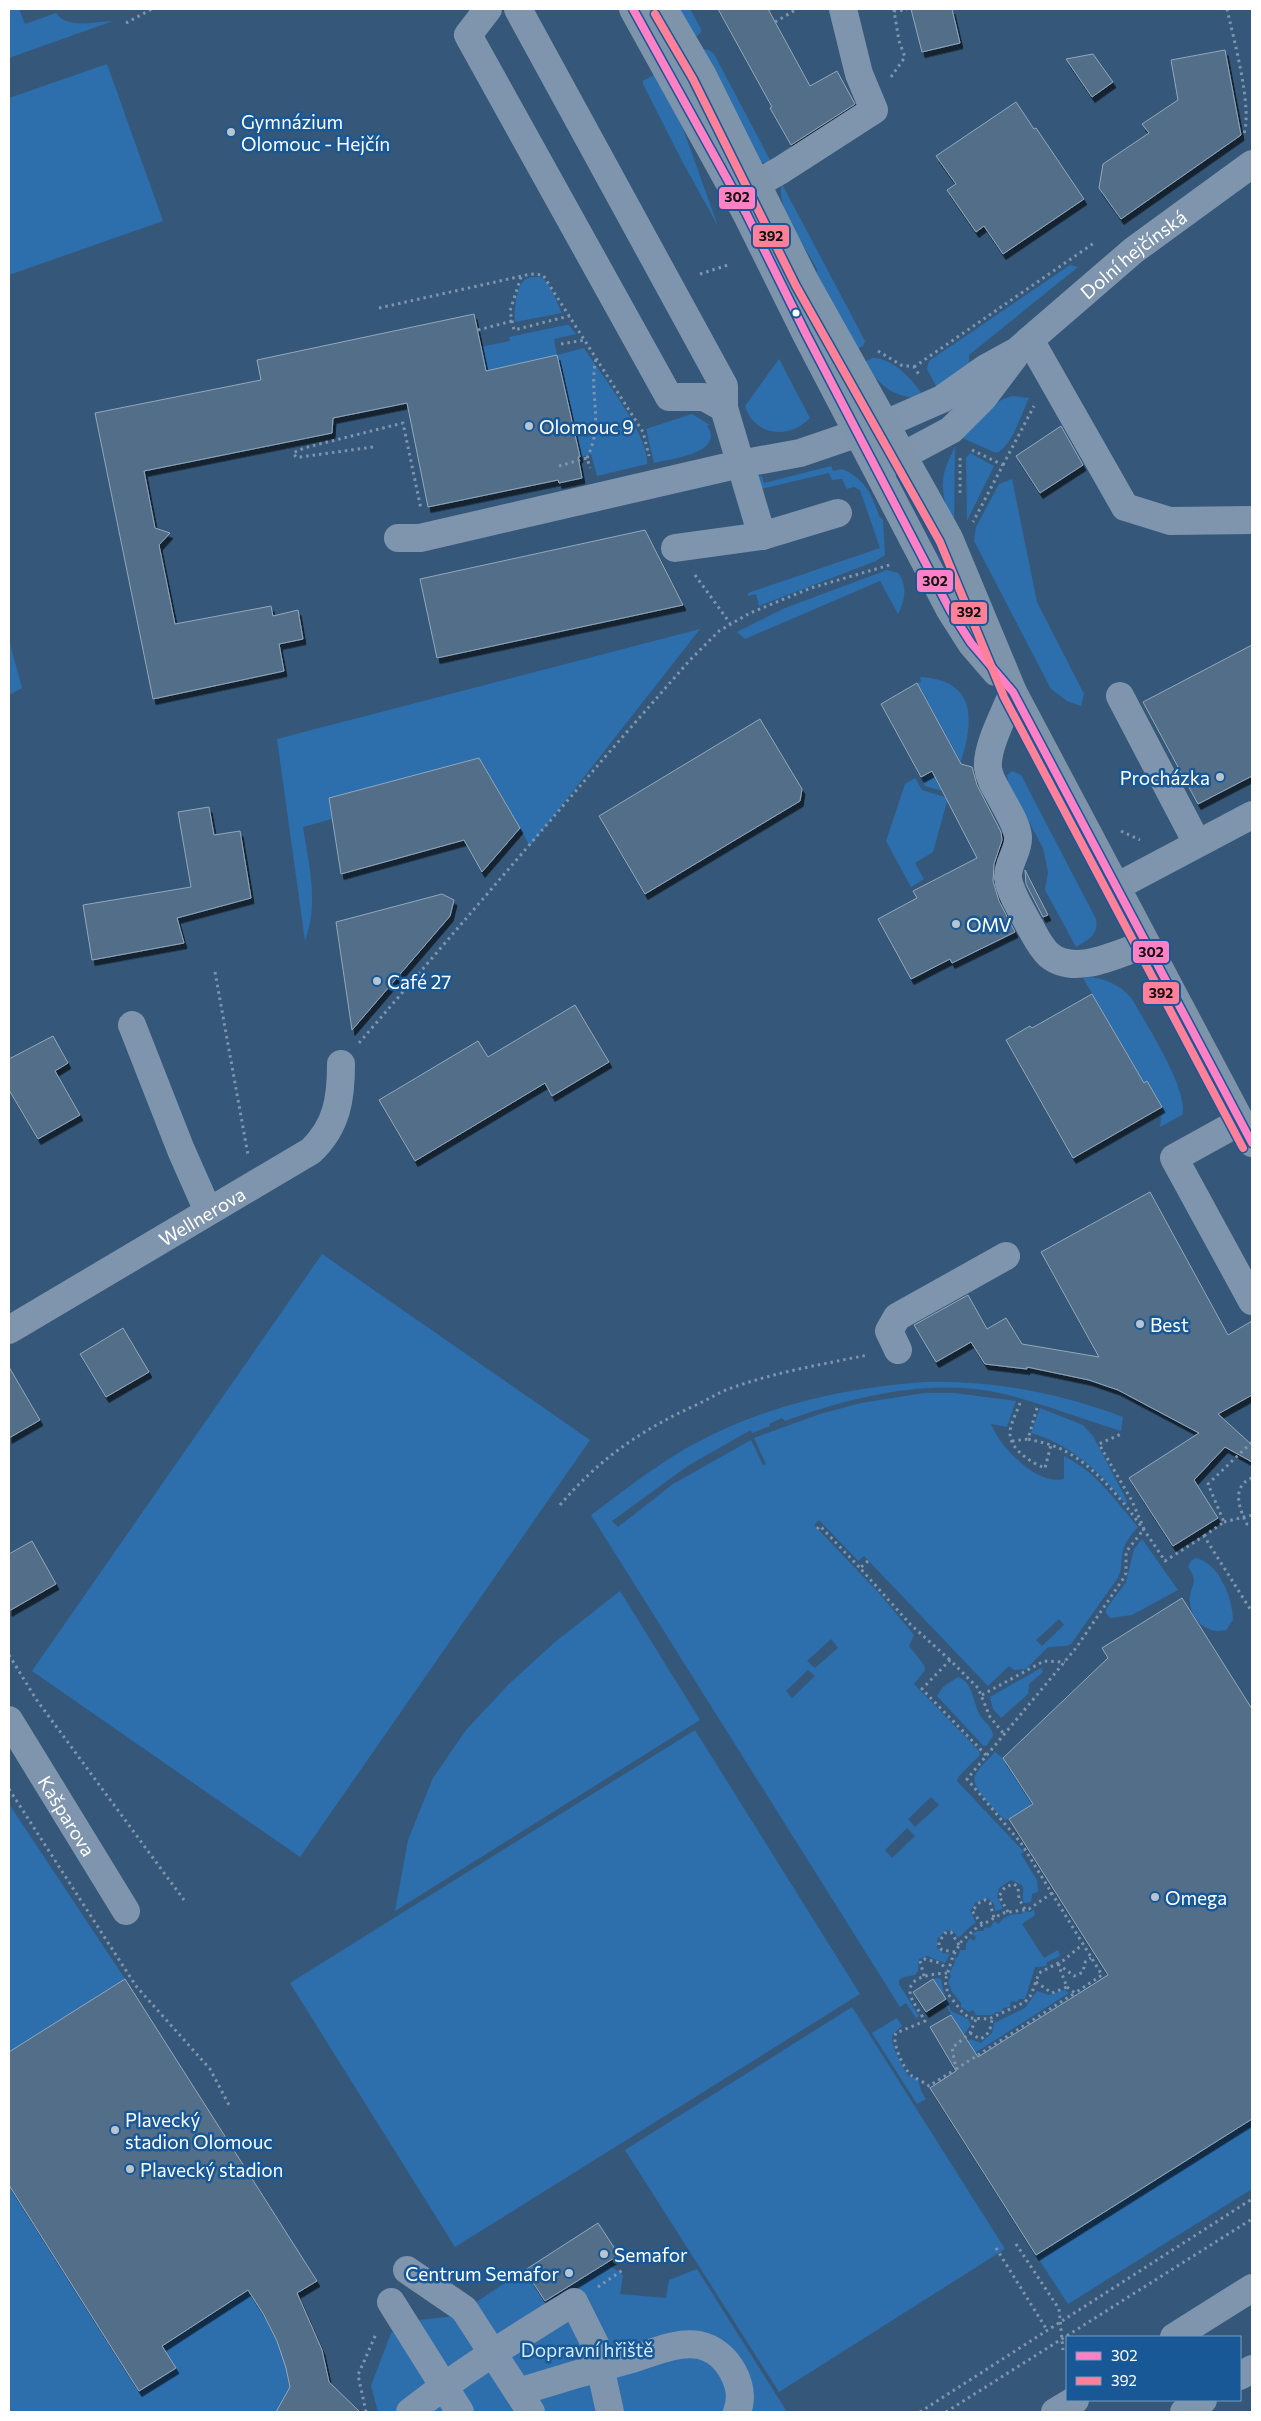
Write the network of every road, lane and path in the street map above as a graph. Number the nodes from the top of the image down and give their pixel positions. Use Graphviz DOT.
graph roads {
  1 [pos="152,9"];
  2 [pos="488,9"];
  3 [pos="518,9"];
  4 [pos="633,9"];
  5 [pos="664,9"];
  6 [pos="798,9"];
  7 [pos="843,9"];
  8 [pos="1227,9"];
  9 [pos="907,10"];
  10 [pos="126,22"];
  11 [pos="775,22"];
  12 [pos="890,80"];
  13 [pos="1236,142"];
  14 [pos="1252,164"];
  15 [pos="747,190"];
  16 [pos="1096,242"];
  17 [pos="731,264"];
  18 [pos="700,274"];
  19 [pos="522,276"];
  20 [pos="379,308"];
  21 [pos="571,316"];
  22 [pos="512,321"];
  23 [pos="478,330"];
  24 [pos="584,340"];
  25 [pos="561,344"];
  26 [pos="1024,345"];
  27 [pos="874,348"];
  28 [pos="596,359"];
  29 [pos="914,367"];
  30 [pos="923,380"];
  31 [pos="1056,382"];
  32 [pos="724,408"];
  33 [pos="885,424"];
  34 [pos="859,434"];
  35 [pos="373,447"];
  36 [pos="970,449"];
  37 [pos="961,452"];
  38 [pos="903,456"];
  39 [pos="587,458"];
  40 [pos="650,460"];
  41 [pos="740,464"];
  42 [pos="1003,465"];
  43 [pos="559,466"];
  44 [pos="878,469"];
  45 [pos="591,473"];
  46 [pos="960,502"];
  47 [pos="838,513"];
  48 [pos="423,517"];
  49 [pos="1252,520"];
  50 [pos="970,527"];
  51 [pos="762,536"];
  52 [pos="398,538"];
  53 [pos="676,548"];
  54 [pos="898,563"];
  55 [pos="720,610"];
  56 [pos="730,623"];
  57 [pos="1013,692"];
  58 [pos="1120,696"];
  59 [pos="1252,815"];
  60 [pos="1117,826"];
  61 [pos="1144,841"];
  62 [pos="1197,844"];
  63 [pos="1116,887"];
  64 [pos="1146,944"];
  65 [pos="215,972"];
  66 [pos="132,1025"];
  67 [pos="341,1064"];
  68 [pos="1247,1132"];
  69 [pos="254,1183"];
  70 [pos="208,1211"];
  71 [pos="1006,1256"];
  72 [pos="1252,1301"];
  73 [pos="9,1330"];
  74 [pos="898,1350"];
  75 [pos="1020,1404"];
  76 [pos="1037,1408"];
  77 [pos="1121,1434"];
  78 [pos="1028,1439"];
  79 [pos="1012,1441"];
  80 [pos="1252,1442"];
  81 [pos="1051,1445"];
  82 [pos="1252,1478"];
  83 [pos="560,1505"];
  84 [pos="1252,1515"];
  85 [pos="1245,1518"];
  86 [pos="1224,1522"];
  87 [pos="1252,1525"];
  88 [pos="817,1529"];
  89 [pos="1144,1529"];
  90 [pos="1204,1536"];
  91 [pos="868,1561"];
  92 [pos="860,1568"];
  93 [pos="1252,1612"];
  94 [pos="9,1655"];
  95 [pos="950,1660"];
  96 [pos="1065,1662"];
  97 [pos="982,1695"];
  98 [pos="9,1720"];
  99 [pos="1004,1734"];
  100 [pos="986,1755"];
  101 [pos="9,1789"];
  102 [pos="1052,1892"];
  103 [pos="184,1900"];
  104 [pos="1025,1910"];
  105 [pos="126,1912"];
  106 [pos="1008,1912"];
  107 [pos="994,1918"];
  108 [pos="982,1924"];
  109 [pos="1083,1944"];
  110 [pos="959,1945"];
  111 [pos="955,1952"];
  112 [pos="1091,1958"];
  113 [pos="1058,1964"];
  114 [pos="947,1971"];
  115 [pos="924,1976"];
  116 [pos="1036,1982"];
  117 [pos="1067,1987"];
  118 [pos="1075,1993"];
  119 [pos="992,2018"];
  120 [pos="976,2019"];
  121 [pos="970,2033"];
  122 [pos="956,2069"];
  123 [pos="229,2105"];
  124 [pos="1252,2199"];
  125 [pos="1252,2219"];
  126 [pos="1016,2244"];
  127 [pos="996,2248"];
  128 [pos="624,2269"];
  129 [pos="407,2270"];
  130 [pos="1252,2288"];
  131 [pos="582,2297"];
  132 [pos="391,2302"];
  133 [pos="1061,2322"];
  134 [pos="1047,2330"];
  135 [pos="1066,2336"];
  136 [pos="1067,2336"];
  137 [pos="1176,2336"];
  138 [pos="1062,2339"];
  139 [pos="1063,2350"];
  140 [pos="493,2353"];
  141 [pos="602,2367"];
  142 [pos="1252,2368"];
  143 [pos="1241,2375"];
  144 [pos="443,2386"];
  145 [pos="1073,2401"];
  146 [pos="1201,2401"];
  147 [pos="524,2402"];
  148 [pos="366,2412"];
  149 [pos="410,2412"];
  150 [pos="460,2412"];
  151 [pos="610,2412"];
  152 [pos="737,2412"];
  153 [pos="920,2412"];
  154 [pos="946,2412"];
  155 [pos="1056,2412"];
  156 [pos="1184,2412"];
  1 -- 10 [label="path"];
  2 -- 32 [label="street"];
  3 -- 32 [label="street"];
  4 -- 15 [label="main road"];
  5 -- 15 [label="main road"];
  6 -- 11 [label="path"];
  7 -- 15 [label="street"];
  8 -- 13 [label="path"];
  9 -- 12 [label="path"];
  14 -- 26 [label="street, Dolní hejčínská"];
  15 -- 33 [label="main road"];
  15 -- 34 [label="main road"];
  16 -- 29 [label="path"];
  17 -- 18 [label="path"];
  19 -- 20 [label="path"];
  19 -- 21 [label="path"];
  19 -- 22 [label="path"];
  21 -- 22 [label="path"];
  21 -- 24 [label="path"];
  22 -- 23 [label="path"];
  24 -- 25 [label="path"];
  24 -- 28 [label="path"];
  26 -- 31 [label="street"];
  26 -- 33 [label="street, Dolní hejčínská"];
  26 -- 38 [label="street, Dolní hejčínská"];
  27 -- 29 [label="path"];
  28 -- 39 [label="path"];
  28 -- 40 [label="path"];
  29 -- 30 [label="path"];
  31 -- 42 [label="path"];
  31 -- 49 [label="street"];
  32 -- 41 [label="street"];
  33 -- 34 [label="street, Dolní hejčínská"];
  33 -- 38 [label="main road"];
  34 -- 41 [label="street, Dolní hejčínská"];
  34 -- 44 [label="main road"];
  35 -- 48 [label="path"];
  36 -- 42 [label="path"];
  37 -- 46 [label="path"];
  38 -- 44 [label="street, Dolní hejčínská"];
  38 -- 57 [label="main road"];
  39 -- 43 [label="path"];
  39 -- 45 [label="path"];
  41 -- 51 [label="street"];
  41 -- 52 [label="street, Dolní hejčínská"];
  42 -- 50 [label="path"];
  44 -- 57 [label="main road"];
  47 -- 51 [label="street"];
  51 -- 53 [label="street"];
  54 -- 56 [label="path"];
  55 -- 56 [label="path"];
  56 -- 67 [label="path"];
  57 -- 63 [label="main road"];
  57 -- 64 [label="street"];
  58 -- 62 [label="street"];
  59 -- 62 [label="street"];
  60 -- 61 [label="path"];
  62 -- 63 [label="street"];
  63 -- 64 [label="main road"];
  64 -- 68 [label="main road"];
  65 -- 69 [label="path"];
  66 -- 70 [label="street"];
  67 -- 69 [label="street, Wellnerova"];
  68 -- 72 [label="street"];
  69 -- 70 [label="street, Wellnerova"];
  70 -- 73 [label="street, Wellnerova"];
  71 -- 74 [label="street"];
  74 -- 83 [label="path"];
  75 -- 79 [label="path"];
  76 -- 78 [label="path"];
  77 -- 89 [label="path"];
  78 -- 79 [label="path"];
  78 -- 81 [label="path"];
  79 -- 81 [label="path"];
  80 -- 86 [label="path"];
  81 -- 89 [label="path"];
  82 -- 85 [label="path"];
  84 -- 85 [label="path"];
  85 -- 86 [label="path"];
  85 -- 87 [label="path"];
  86 -- 90 [label="path"];
  88 -- 92 [label="path"];
  89 -- 90 [label="path"];
  89 -- 96 [label="path"];
  90 -- 93 [label="path"];
  91 -- 92 [label="path"];
  92 -- 95 [label="path"];
  94 -- 103 [label="path"];
  95 -- 97 [label="path"];
  95 -- 100 [label="path"];
  96 -- 97 [label="path"];
  96 -- 99 [label="path"];
  97 -- 99 [label="path"];
  98 -- 105 [label="street, Kašparova"];
  99 -- 100 [label="path"];
  100 -- 102 [label="path"];
  101 -- 123 [label="path"];
  102 -- 104 [label="path"];
  102 -- 109 [label="path"];
  104 -- 106 [label="path"];
  104 -- 106 [label="path"];
  106 -- 107 [label="path"];
  107 -- 108 [label="path"];
  107 -- 108 [label="path"];
  108 -- 110 [label="path"];
  109 -- 112 [label="path"];
  109 -- 113 [label="path"];
  110 -- 111 [label="path"];
  110 -- 111 [label="path"];
  111 -- 114 [label="path"];
  112 -- 113 [label="path"];
  112 -- 118 [label="path"];
  113 -- 116 [label="path"];
  113 -- 117 [label="path"];
  114 -- 115 [label="path"];
  114 -- 115 [label="path"];
  114 -- 120 [label="path"];
  115 -- 122 [label="path"];
  116 -- 117 [label="path"];
  116 -- 119 [label="path"];
  117 -- 118 [label="path"];
  118 -- 122 [label="path"];
  119 -- 120 [label="path"];
  119 -- 121 [label="path"];
  120 -- 121 [label="path"];
  121 -- 122 [label="path"];
  124 -- 133 [label="path"];
  125 -- 136 [label="path"];
  126 -- 133 [label="path"];
  127 -- 134 [label="path"];
  128 -- 131 [label="path"];
  129 -- 140 [label="street"];
  130 -- 137 [label="street"];
  131 -- 140 [label="street"];
  131 -- 141 [label="street"];
  132 -- 144 [label="street"];
  132 -- 148 [label="path"];
  133 -- 134 [label="path"];
  133 -- 138 [label="path"];
  134 -- 153 [label="path"];
  135 -- 138 [label="path"];
  138 -- 139 [label="path"];
  138 -- 154 [label="path"];
  140 -- 144 [label="street"];
  140 -- 147 [label="street"];
  141 -- 147 [label="street"];
  141 -- 151 [label="street"];
  141 -- 152 [label="street"];
  142 -- 143 [label="street"];
  144 -- 149 [label="street"];
  144 -- 150 [label="street"];
  145 -- 155 [label="street"];
  146 -- 156 [label="street"];
}
